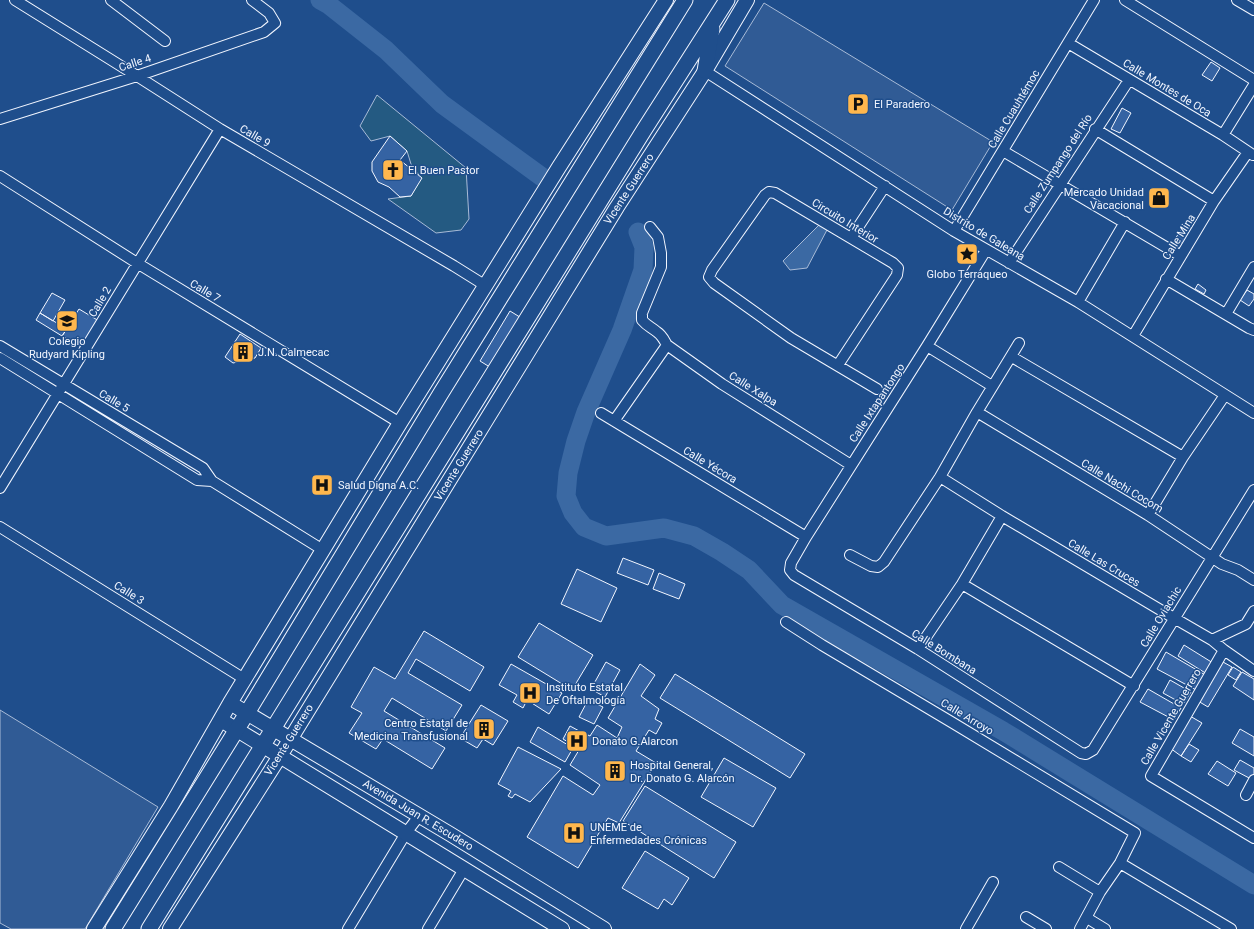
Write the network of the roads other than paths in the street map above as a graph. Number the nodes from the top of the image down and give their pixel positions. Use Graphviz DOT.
graph roads {
  1 [pos="15,0"];
  2 [pos="111,0"];
  3 [pos="252,0"];
  4 [pos="666,0"];
  5 [pos="684,0"];
  6 [pos="727,0"];
  7 [pos="748,0"];
  8 [pos="1094,0"];
  9 [pos="1126,0"];
  10 [pos="1237,0"];
  11 [pos="1254,10"];
  12 [pos="714,22"];
  13 [pos="165,41"];
  14 [pos="1068,43"];
  15 [pos="705,71"];
  16 [pos="137,76"];
  17 [pos="1129,80"];
  18 [pos="1254,80"];
  19 [pos="1254,85"];
  20 [pos="0,119"];
  21 [pos="1095,129"];
  22 [pos="220,130"];
  23 [pos="1223,135"];
  24 [pos="1003,151"];
  25 [pos="1251,153"];
  26 [pos="0,176"];
  27 [pos="1060,184"];
  28 [pos="885,186"];
  29 [pos="1214,202"];
  30 [pos="1124,222"];
  31 [pos="650,227"];
  32 [pos="954,231"];
  33 [pos="851,238"];
  34 [pos="986,250"];
  35 [pos="1181,256"];
  36 [pos="137,263"];
  37 [pos="1008,263"];
  38 [pos="1254,267"];
  39 [pos="1166,279"];
  40 [pos="486,286"];
  41 [pos="1078,302"];
  42 [pos="1226,314"];
  43 [pos="1254,330"];
  44 [pos="1132,336"];
  45 [pos="1019,343"];
  46 [pos="667,345"];
  47 [pos="0,346"];
  48 [pos="927,346"];
  49 [pos="1012,357"];
  50 [pos="0,358"];
  51 [pos="838,365"];
  52 [pos="424,384"];
  53 [pos="992,386"];
  54 [pos="61,389"];
  55 [pos="877,389"];
  56 [pos="441,393"];
  57 [pos="1225,395"];
  58 [pos="977,412"];
  59 [pos="1254,412"];
  60 [pos="602,413"];
  61 [pos="614,421"];
  62 [pos="400,423"];
  63 [pos="1183,457"];
  64 [pos="851,465"];
  65 [pos="940,477"];
  66 [pos="0,488"];
  67 [pos="1254,490"];
  68 [pos="1148,515"];
  69 [pos="1002,516"];
  70 [pos="0,527"];
  71 [pos="806,537"];
  72 [pos="323,550"];
  73 [pos="850,555"];
  74 [pos="1212,556"];
  75 [pos="790,570"];
  76 [pos="1254,580"];
  77 [pos="962,584"];
  78 [pos="1254,612"];
  79 [pos="1174,618"];
  80 [pos="786,622"];
  81 [pos="1250,627"];
  82 [pos="1212,640"];
  83 [pos="918,649"];
  84 [pos="1224,650"];
  85 [pos="1254,671"];
  86 [pos="246,680"];
  87 [pos="1134,686"];
  88 [pos="230,704"];
  89 [pos="247,713"];
  90 [pos="221,720"];
  91 [pos="272,728"];
  92 [pos="236,730"];
  93 [pos="290,738"];
  94 [pos="263,745"];
  95 [pos="1086,754"];
  96 [pos="280,756"];
  97 [pos="1254,780"];
  98 [pos="1246,796"];
  99 [pos="419,816"];
  100 [pos="406,833"];
  101 [pos="1254,838"];
  102 [pos="1120,863"];
  103 [pos="1059,867"];
  104 [pos="464,869"];
  105 [pos="993,882"];
  106 [pos="1100,892"];
  107 [pos="1026,917"];
  108 [pos="1087,918"];
  109 [pos="430,926"];
  110 [pos="94,929"];
  111 [pos="113,929"];
  112 [pos="149,929"];
  113 [pos="170,929"];
  114 [pos="348,929"];
  115 [pos="440,929"];
  116 [pos="562,929"];
  117 [pos="604,929"];
  118 [pos="966,929"];
  119 [pos="1046,929"];
  120 [pos="1080,929"];
  121 [pos="1105,929"];
  122 [pos="1231,929"];
  1 -- 16 [label="street, Calle 9"];
  2 -- 13 [label="street"];
  3 -- 16 [label="street, Calle 4"];
  4 -- 40 [label="main road"];
  5 -- 56 [label="main road"];
  6 -- 12 [label="main road"];
  7 -- 15 [label="main road, Vicente Guerrero"];
  8 -- 14 [label="street, Calle Cuauhtémoc"];
  9 -- 18 [label="street"];
  10 -- 11 [label="street"];
  12 -- 15 [label="main road"];
  12 -- 91 [label="main road"];
  14 -- 17 [label="street, Calle Montes de Oca"];
  14 -- 24 [label="street, Calle Cuauhtémoc"];
  15 -- 28 [label="street, Distrito de Galeana"];
  15 -- 93 [label="main road, Vicente Guerrero"];
  16 -- 20 [label="street, Calle 4"];
  16 -- 22 [label="street, Calle 9"];
  17 -- 21 [label="street, Calle Zumpango del Río"];
  17 -- 23 [label="street, Calle Montes de Oca"];
  19 -- 23 [label="street"];
  21 -- 27 [label="street, Calle Zumpango del Río"];
  21 -- 29 [label="street"];
  22 -- 36 [label="street, Calle 2"];
  22 -- 40 [label="street, Calle 9"];
  23 -- 25 [label="street, Calle Montes de Oca"];
  24 -- 27 [label="street"];
  24 -- 32 [label="street, Calle Cuauhtémoc"];
  25 -- 29 [label="street, Calle Mina"];
  26 -- 36 [label="street, Calle 7"];
  27 -- 30 [label="street"];
  27 -- 37 [label="street, Calle Zumpango del Río"];
  28 -- 32 [label="street, Distrito de Galeana"];
  28 -- 33 [label="street"];
  29 -- 35 [label="street, Calle Mina"];
  30 -- 35 [label="street"];
  30 -- 41 [label="street"];
  31 -- 46 [label="street, Calle Xalpa"];
  32 -- 34 [label="street, Distrito de Galeana"];
  33 -- 51 [label="street, Circuito Interior"];
  33 -- 51 [label="street, Circuito Interior"];
  34 -- 37 [label="street, Distrito de Galeana"];
  34 -- 48 [label="street, Calle Ixtapantongo"];
  35 -- 39 [label="street, Calle Mina"];
  36 -- 54 [label="street, Calle 2"];
  36 -- 62 [label="street, Calle 7"];
  37 -- 41 [label="street, Distrito de Galeana"];
  38 -- 42 [label="street"];
  39 -- 42 [label="street"];
  39 -- 44 [label="street, Calle Mina"];
  40 -- 52 [label="main road"];
  41 -- 44 [label="street, Distrito de Galeana"];
  42 -- 43 [label="street"];
  44 -- 57 [label="street, Distrito de Galeana"];
  45 -- 49 [label="street"];
  46 -- 61 [label="street"];
  46 -- 64 [label="street, Calle Xalpa"];
  47 -- 54 [label="street, Calle 5"];
  48 -- 53 [label="street"];
  48 -- 64 [label="street, Calle Ixtapantongo"];
  49 -- 53 [label="street"];
  49 -- 63 [label="street"];
  50 -- 54 [label="street, Calle 5"];
  51 -- 55 [label="street"];
  52 -- 56 [label="main road"];
  52 -- 62 [label="main road"];
  53 -- 58 [label="street"];
  54 -- 66 [label="street, Calle 2"];
  54 -- 72 [label="street, Calle 5"];
  56 -- 89 [label="main road"];
  57 -- 59 [label="street, Distrito de Galeana"];
  57 -- 63 [label="street"];
  58 -- 65 [label="street"];
  58 -- 68 [label="street, Calle Nachi Cocom"];
  60 -- 61 [label="street, Calle Yécora"];
  61 -- 71 [label="street, Calle Yécora"];
  62 -- 72 [label="main road"];
  63 -- 68 [label="street"];
  64 -- 71 [label="street, Calle Ixtapantongo"];
  65 -- 69 [label="street, Calle Las Cruces"];
  65 -- 73 [label="street"];
  67 -- 74 [label="street, Calle Oviachic"];
  68 -- 74 [label="street, Calle Nachi Cocom"];
  69 -- 77 [label="street"];
  69 -- 79 [label="street, Calle Las Cruces"];
  70 -- 86 [label="street, Calle 3"];
  71 -- 75 [label="street, Calle Ixtapantongo"];
  72 -- 86 [label="main road"];
  74 -- 76 [label="street, Calle Nachi Cocom"];
  74 -- 79 [label="street, Calle Oviachic"];
  75 -- 83 [label="street, Calle Bombana"];
  77 -- 83 [label="street"];
  77 -- 87 [label="street"];
  78 -- 81 [label="street"];
  79 -- 82 [label="street, Calle Las Cruces"];
  79 -- 87 [label="street, Calle Oviachic"];
  80 -- 102 [label="street, Calle Arroyo"];
  81 -- 82 [label="street"];
  82 -- 84 [label="street, Calle Las Cruces"];
  83 -- 95 [label="street, Calle Bombana"];
  84 -- 85 [label="street, Calle Las Cruces"];
  84 -- 101 [label="street, Calle Vicente Guerrero"];
  86 -- 88 [label="main road"];
  87 -- 95 [label="street, Calle Oviachic"];
  88 -- 89 [label="main road, Avenida Juan R. Escudero"];
  88 -- 90 [label="main road"];
  89 -- 91 [label="main road, Avenida Juan R. Escudero"];
  89 -- 92 [label="main road"];
  90 -- 92 [label="main road, Avenida Juan R. Escudero"];
  90 -- 110 [label="main road"];
  91 -- 93 [label="main road, Avenida Juan R. Escudero"];
  91 -- 94 [label="main road"];
  92 -- 94 [label="main road, Avenida Juan R. Escudero"];
  92 -- 111 [label="main road"];
  93 -- 96 [label="main road, Vicente Guerrero"];
  93 -- 99 [label="main road, Avenida Juan R. Escudero"];
  94 -- 96 [label="main road, Avenida Juan R. Escudero"];
  94 -- 112 [label="main road"];
  96 -- 100 [label="main road, Avenida Juan R. Escudero"];
  96 -- 113 [label="main road, Vicente Guerrero"];
  97 -- 98 [label="street"];
  99 -- 100 [label="street"];
  99 -- 117 [label="main road, Avenida Juan R. Escudero"];
  100 -- 104 [label="main road, Avenida Juan R. Escudero"];
  100 -- 114 [label="street"];
  102 -- 106 [label="street"];
  102 -- 122 [label="street"];
  103 -- 106 [label="street"];
  104 -- 109 [label="street"];
  104 -- 116 [label="main road, Avenida Juan R. Escudero"];
  105 -- 118 [label="street"];
  106 -- 108 [label="street"];
  107 -- 119 [label="street"];
  108 -- 120 [label="street"];
  108 -- 121 [label="street"];
  109 -- 115 [label="street"];
}
